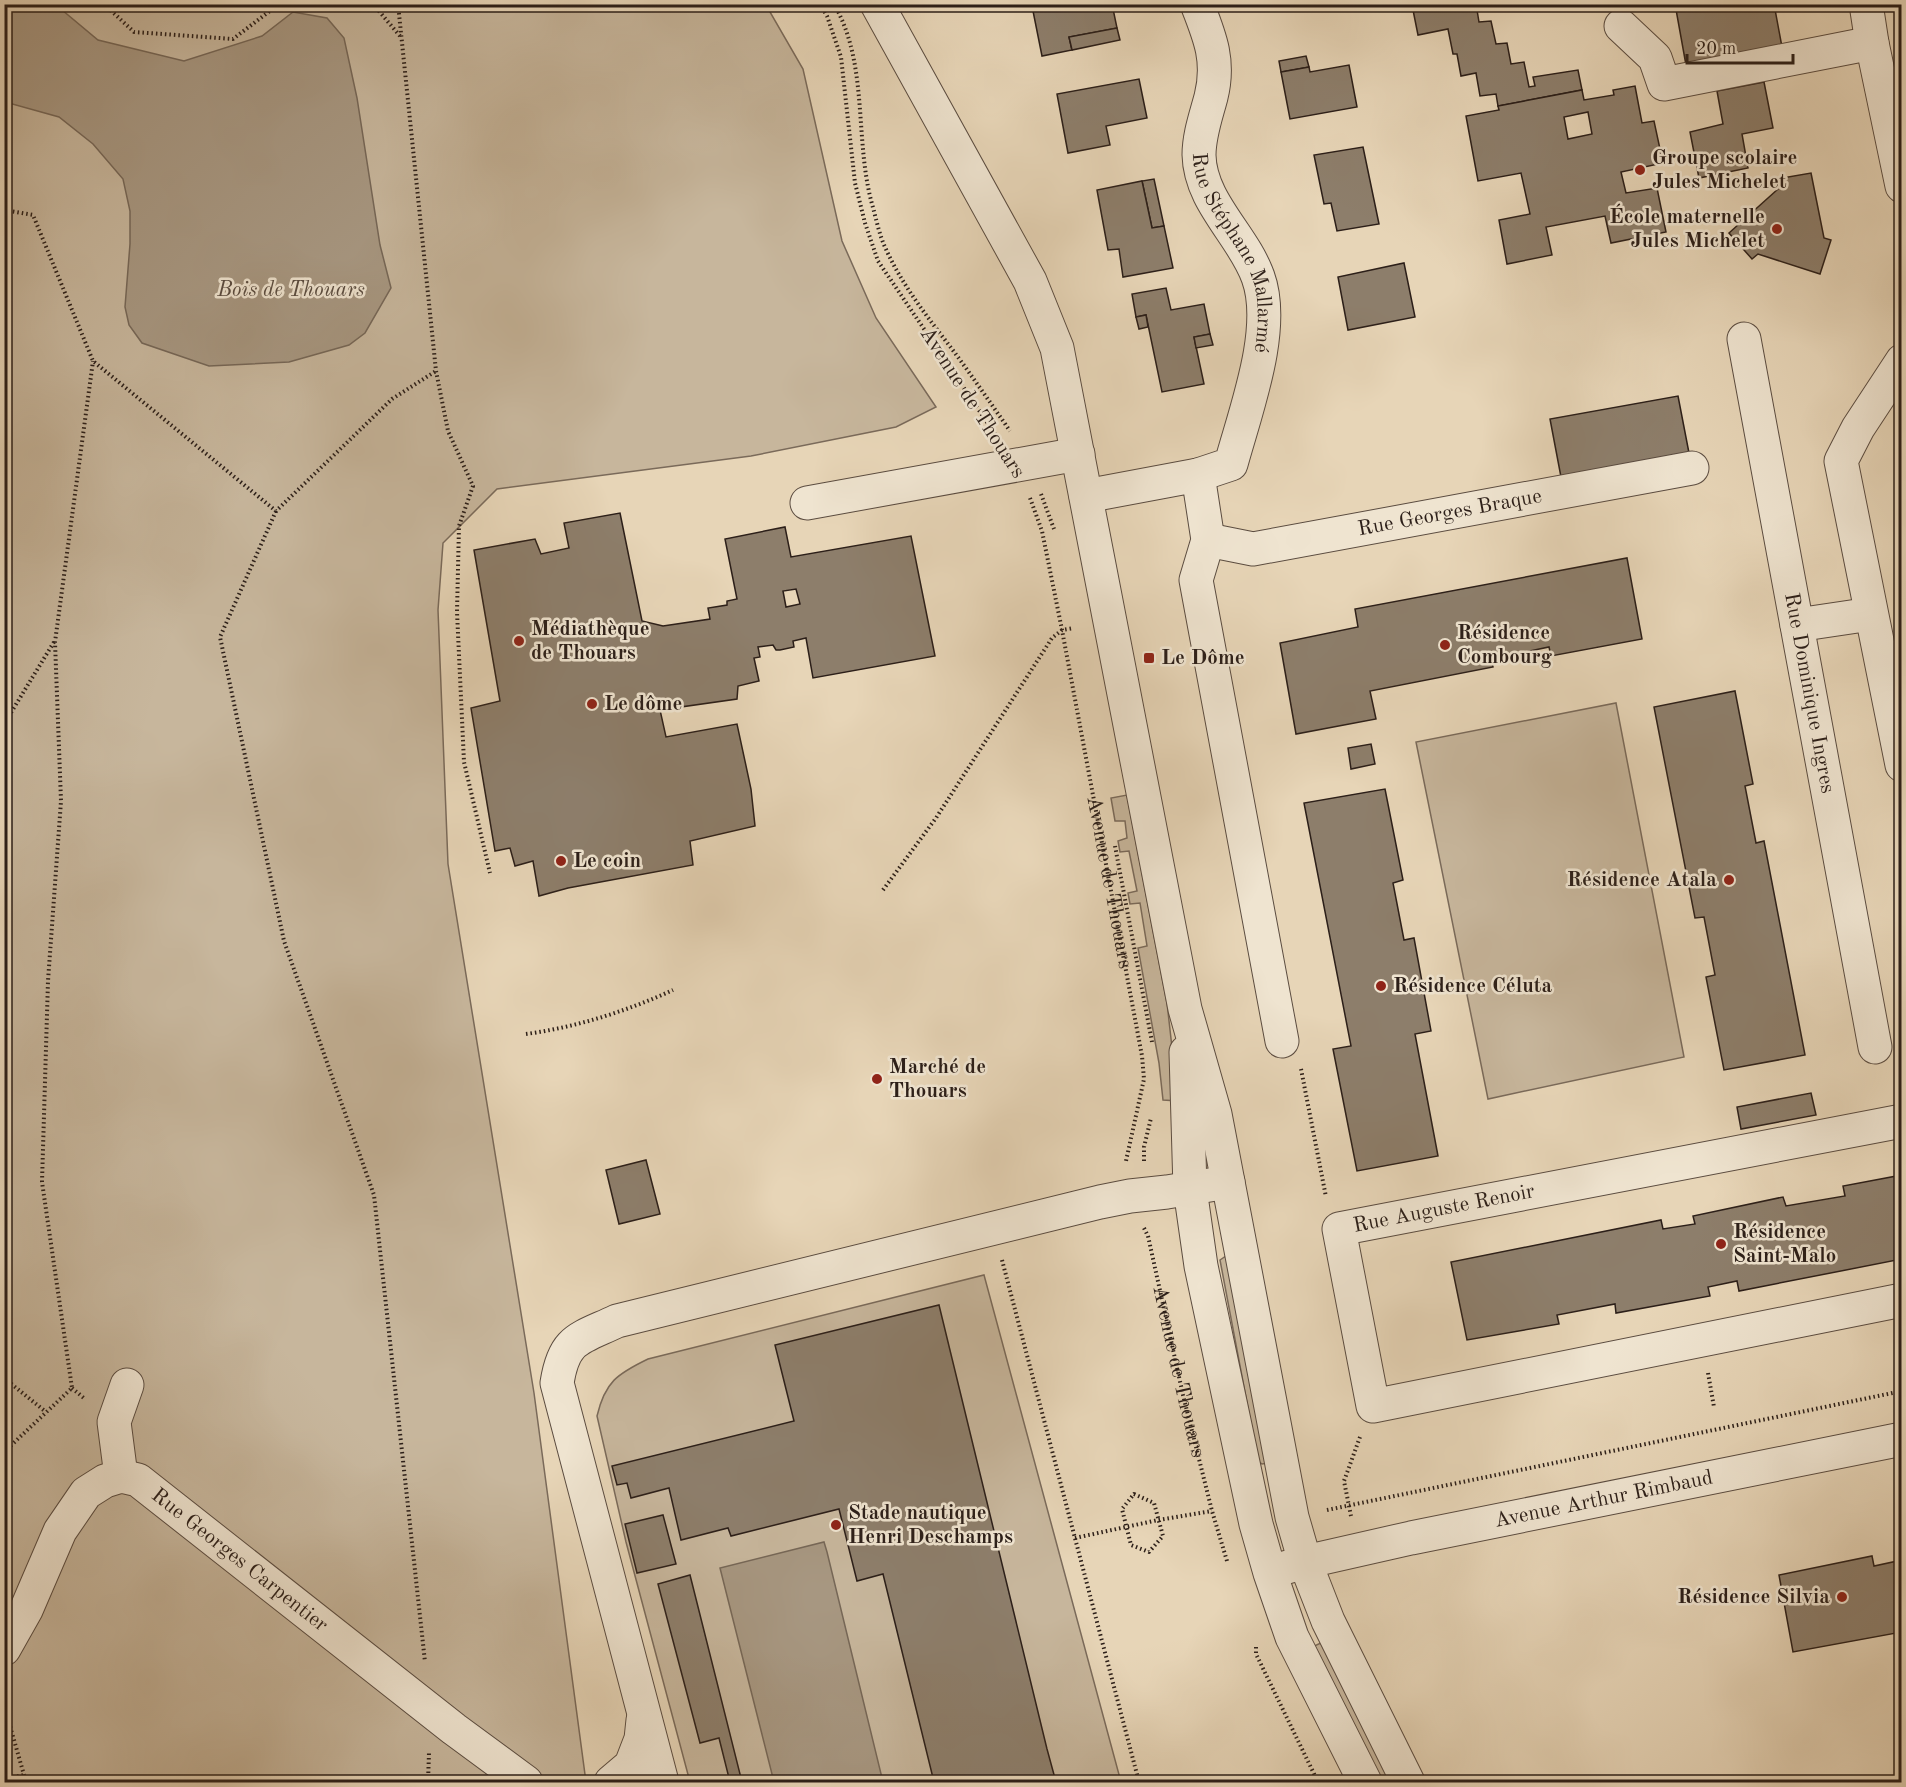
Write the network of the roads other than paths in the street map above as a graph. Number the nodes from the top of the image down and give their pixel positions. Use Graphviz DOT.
graph roads {
  1 [pos="877,4"];
  2 [pos="1197,4"];
  3 [pos="1866,4"];
  4 [pos="1621,26"];
  5 [pos="1872,43"];
  6 [pos="1902,186"];
  7 [pos="1744,339"];
  8 [pos="1902,361"];
  9 [pos="1078,454"];
  10 [pos="1692,468"];
  11 [pos="1198,475"];
  12 [pos="1086,496"];
  13 [pos="807,503"];
  14 [pos="1208,540"];
  15 [pos="1871,614"];
  16 [pos="1797,625"];
  17 [pos="1902,765"];
  18 [pos="1185,1009"];
  19 [pos="1282,1041"];
  20 [pos="1875,1047"];
  21 [pos="1902,1121"];
  22 [pos="1228,1182"];
  23 [pos="1190,1189"];
  24 [pos="1902,1300"];
  25 [pos="127,1385"];
  26 [pos="1902,1439"];
  27 [pos="121,1476"];
  28 [pos="1305,1562"];
  29 [pos="1270,1573"];
  30 [pos="4,1649"];
  31 [pos="643,1715"];
  32 [pos="526,1782"];
  33 [pos="611,1782"];
  34 [pos="662,1782"];
  35 [pos="1365,1782"];
  36 [pos="1408,1782"];
  1 -- 9 [label="street, Avenue de Thouars"];
  2 -- 11 [label="street, Rue Stéphane Mallarmé"];
  3 -- 5 [label="street"];
  4 -- 5 [label="street"];
  5 -- 6 [label="street"];
  7 -- 16 [label="street, Rue Dominique Ingres"];
  8 -- 15 [label="street"];
  9 -- 12 [label="street, Avenue de Thouars"];
  9 -- 13 [label="street"];
  10 -- 14 [label="street, Rue Georges Braque"];
  11 -- 12 [label="street"];
  11 -- 14 [label="street"];
  12 -- 18 [label="street, Avenue de Thouars"];
  14 -- 19 [label="street"];
  15 -- 16 [label="street"];
  15 -- 17 [label="street"];
  16 -- 20 [label="street, Rue Dominique Ingres"];
  18 -- 22 [label="street, Avenue de Thouars"];
  18 -- 23 [label="street, Avenue de Thouars"];
  21 -- 24 [label="street, Rue Auguste Renoir"];
  22 -- 23 [label="street"];
  22 -- 28 [label="street, Avenue de Thouars"];
  23 -- 29 [label="street, Avenue de Thouars"];
  23 -- 31 [label="street"];
  25 -- 27 [label="street"];
  26 -- 28 [label="street, Avenue Arthur Rimbaud"];
  27 -- 30 [label="street"];
  27 -- 32 [label="street, Rue Georges Carpentier"];
  28 -- 29 [label="street, Avenue Arthur Rimbaud"];
  28 -- 36 [label="street, Avenue de Thouars"];
  29 -- 35 [label="street, Avenue de Thouars"];
  31 -- 33 [label="street"];
  31 -- 34 [label="street"];
}
